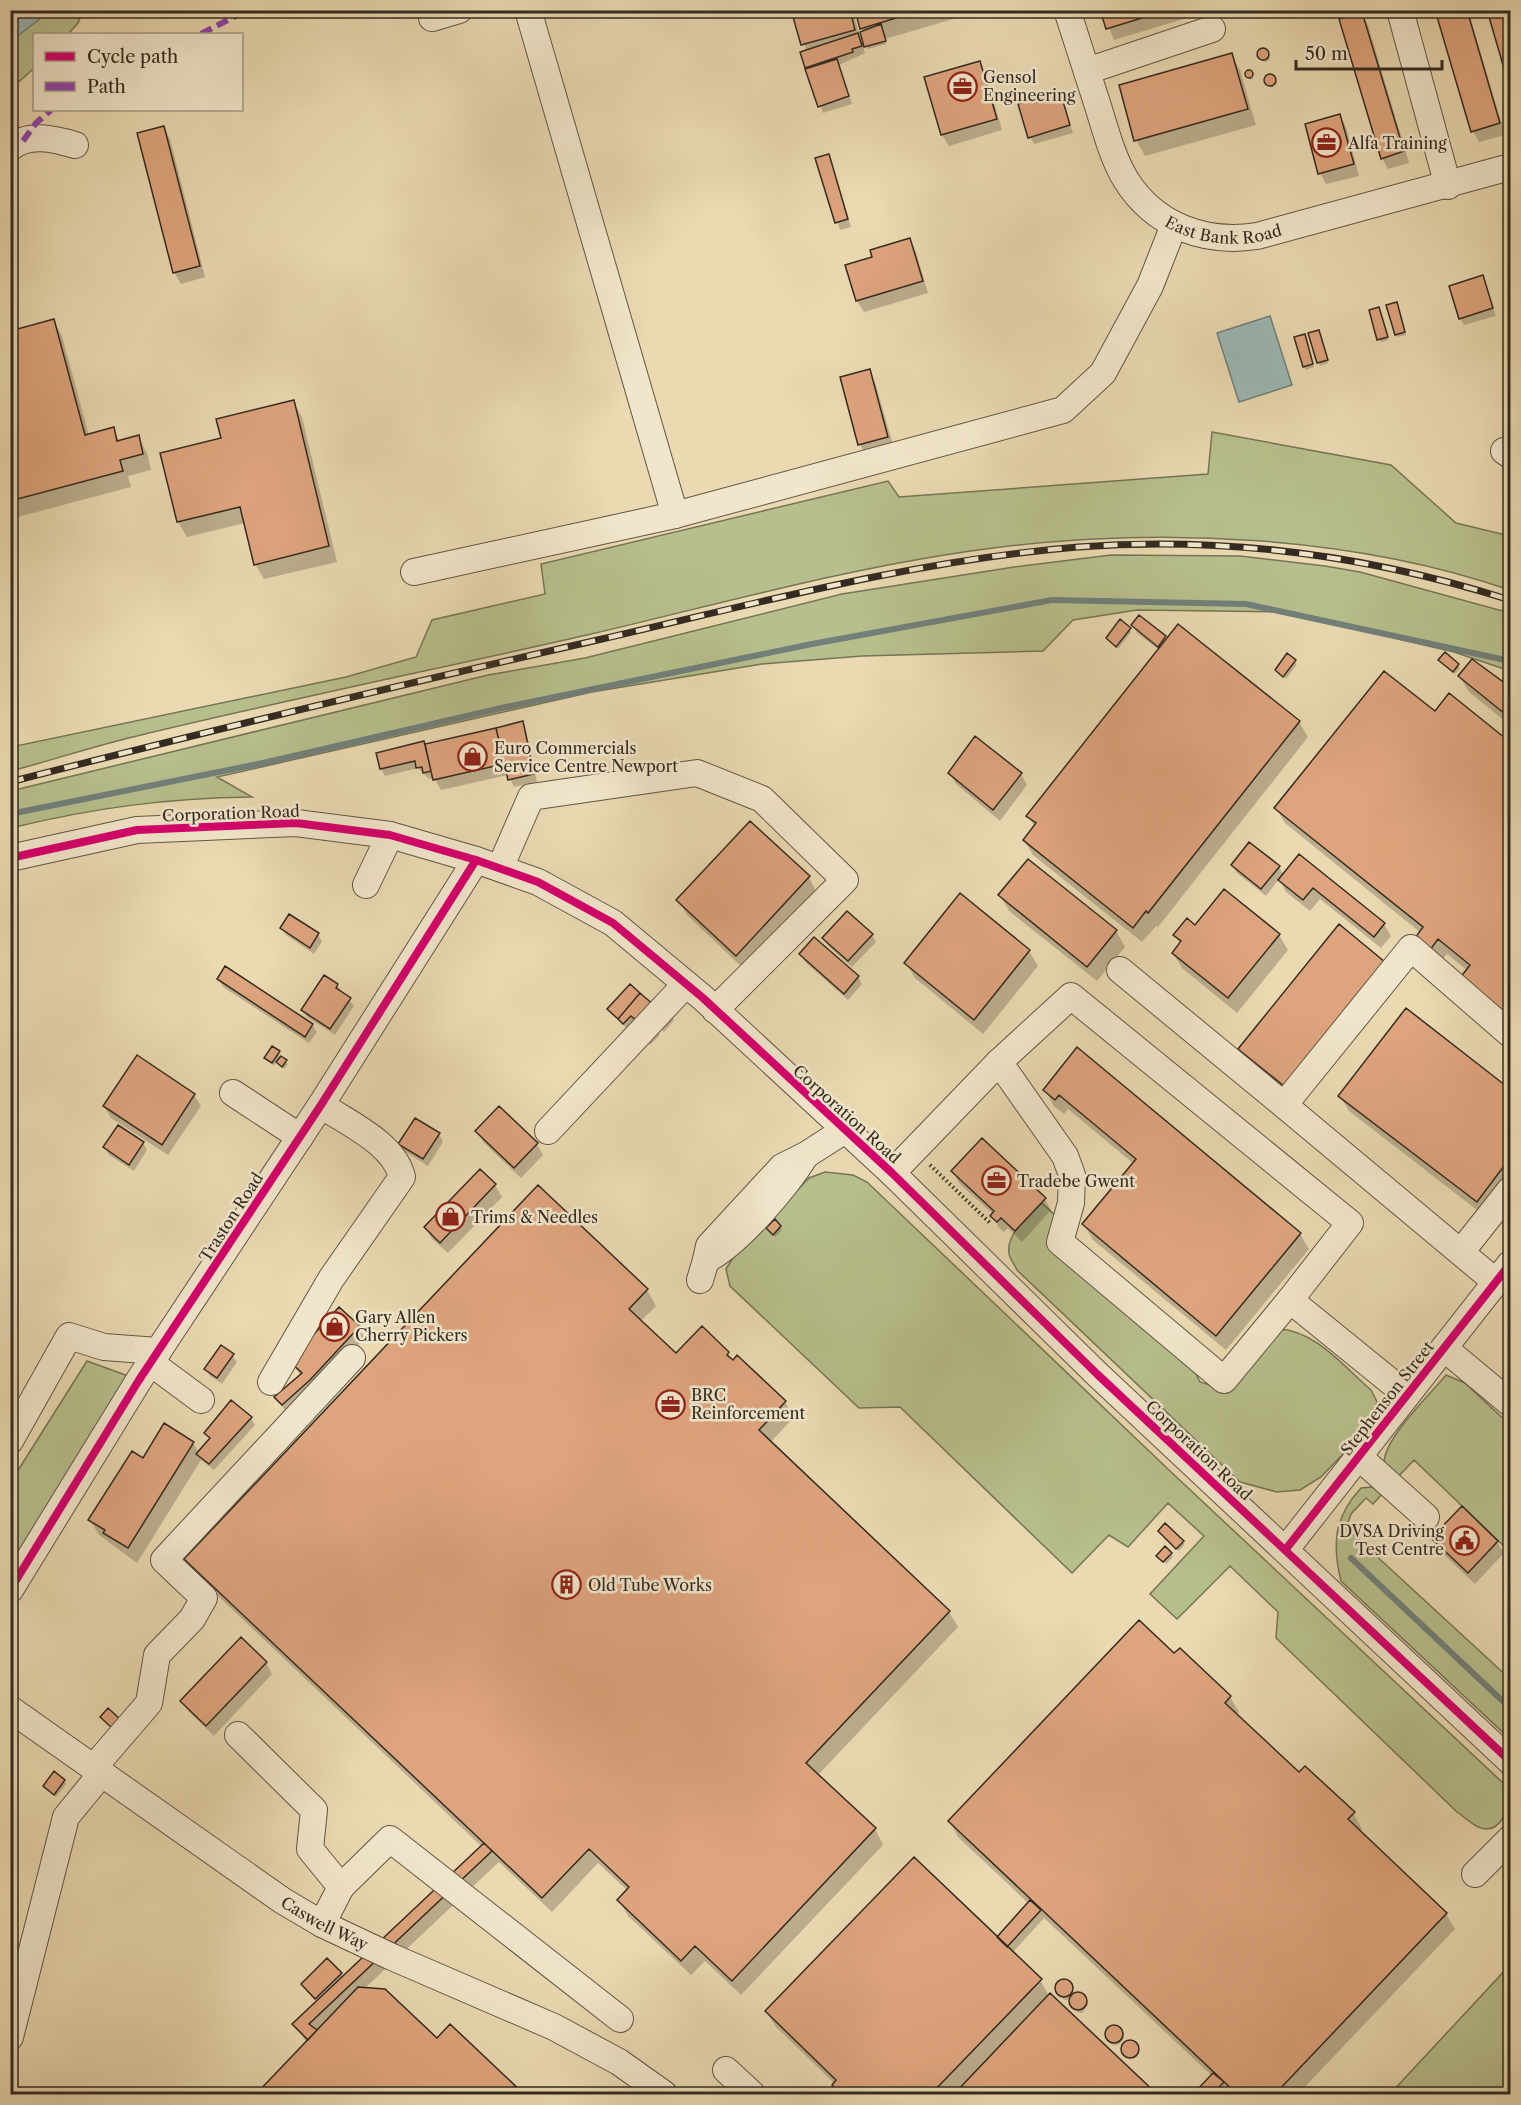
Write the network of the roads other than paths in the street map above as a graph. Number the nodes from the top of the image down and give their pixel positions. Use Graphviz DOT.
graph roads {
  1 [pos="459,10"];
  2 [pos="528,10"];
  3 [pos="1067,10"];
  4 [pos="1400,10"];
  5 [pos="432,18"];
  6 [pos="1212,29"];
  7 [pos="1087,71"];
  8 [pos="75,145"];
  9 [pos="10,148"];
  10 [pos="1510,167"];
  11 [pos="1448,186"];
  12 [pos="1174,225"];
  13 [pos="675,515"];
  14 [pos="414,572"];
  15 [pos="390,835"];
  16 [pos="10,858"];
  17 [pos="488,864"];
  18 [pos="366,885"];
  19 [pos="1120,970"];
  20 [pos="686,984"];
  21 [pos="715,1010"];
  22 [pos="1510,1034"];
  23 [pos="999,1062"];
  24 [pos="233,1093"];
  25 [pos="321,1105"];
  26 [pos="1284,1105"];
  27 [pos="845,1130"];
  28 [pos="548,1131"];
  29 [pos="300,1137"];
  30 [pos="892,1173"];
  31 [pos="1510,1190"];
  32 [pos="1461,1252"];
  33 [pos="703,1270"];
  34 [pos="1503,1273"];
  35 [pos="1290,1300"];
  36 [pos="1444,1348"];
  37 [pos="155,1357"];
  38 [pos="352,1358"];
  39 [pos="271,1382"];
  40 [pos="1407,1395"];
  41 [pos="201,1400"];
  42 [pos="1510,1403"];
  43 [pos="10,1441"];
  44 [pos="1359,1457"];
  45 [pos="1426,1517"];
  46 [pos="1286,1549"];
  47 [pos="10,1590"];
  48 [pos="10,1709"];
  49 [pos="238,1735"];
  50 [pos="1510,1761"];
  51 [pos="98,1770"];
  52 [pos="1510,1839"];
  53 [pos="1475,1874"];
  54 [pos="340,1887"];
  55 [pos="322,1924"];
  56 [pos="620,2019"];
  57 [pos="10,2037"];
  58 [pos="726,2070"];
  59 [pos="664,2094"];
  60 [pos="752,2094"];
  1 -- 5 [label="street"];
  2 -- 13 [label="street"];
  3 -- 7 [label="street, East Bank Road"];
  4 -- 11 [label="street"];
  6 -- 7 [label="street"];
  7 -- 12 [label="street, East Bank Road"];
  8 -- 9 [label="street"];
  10 -- 11 [label="street, East Bank Road"];
  11 -- 12 [label="street, East Bank Road"];
  12 -- 13 [label="street"];
  13 -- 14 [label="street"];
  15 -- 16 [label="street, Corporation Road"];
  15 -- 17 [label="street, Corporation Road"];
  15 -- 18 [label="street"];
  17 -- 20 [label="street, Corporation Road"];
  17 -- 21 [label="street, Traston Road"];
  17 -- 25 [label="street, Traston Road"];
  19 -- 26 [label="street"];
  20 -- 21 [label="street, Corporation Road"];
  20 -- 28 [label="street"];
  21 -- 27 [label="street, Corporation Road"];
  22 -- 26 [label="street"];
  23 -- 30 [label="street"];
  23 -- 35 [label="street"];
  23 -- 35 [label="street"];
  24 -- 29 [label="street"];
  25 -- 29 [label="street, Traston Road"];
  25 -- 39 [label="street"];
  26 -- 32 [label="street"];
  27 -- 30 [label="street, Corporation Road"];
  27 -- 33 [label="street"];
  29 -- 37 [label="street, Traston Road"];
  30 -- 46 [label="street, Corporation Road"];
  31 -- 32 [label="street"];
  32 -- 34 [label="street"];
  34 -- 36 [label="street, Stephenson Street"];
  35 -- 40 [label="street"];
  36 -- 40 [label="street, Stephenson Street"];
  36 -- 42 [label="street"];
  37 -- 41 [label="street"];
  37 -- 43 [label="street"];
  37 -- 47 [label="street, Traston Road"];
  38 -- 51 [label="street"];
  40 -- 44 [label="street, Stephenson Street"];
  44 -- 45 [label="street"];
  44 -- 46 [label="street, Stephenson Street"];
  46 -- 50 [label="street, Corporation Road"];
  48 -- 51 [label="street, Caswell Way"];
  49 -- 54 [label="street"];
  51 -- 55 [label="street, Caswell Way"];
  51 -- 57 [label="street"];
  52 -- 53 [label="street"];
  54 -- 55 [label="street"];
  54 -- 56 [label="street"];
  55 -- 59 [label="street, Caswell Way"];
  58 -- 60 [label="street"];
}
